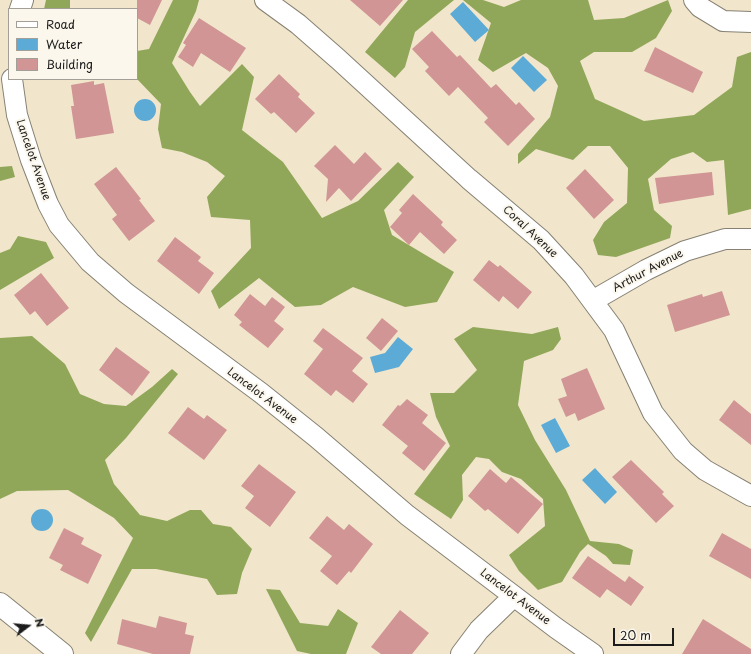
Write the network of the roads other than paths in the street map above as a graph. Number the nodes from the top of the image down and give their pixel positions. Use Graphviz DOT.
graph roads {
  1 [pos="265,0"];
  2 [pos="694,0"];
  3 [pos="751,22"];
  4 [pos="12,80"];
  5 [pos="751,239"];
  6 [pos="594,300"];
  7 [pos="751,496"];
  8 [pos="514,596"];
  9 [pos="0,604"];
  10 [pos="62,654"];
  11 [pos="461,654"];
  12 [pos="593,654"];
  1 -- 6 [label="street, Coral Avenue"];
  2 -- 3 [label="street"];
  4 -- 8 [label="street, Lancelot Avenue"];
  5 -- 6 [label="street, Arthur Avenue"];
  6 -- 7 [label="street, Coral Avenue"];
  8 -- 11 [label="street"];
  8 -- 12 [label="street, Lancelot Avenue"];
  9 -- 10 [label="street"];
}
